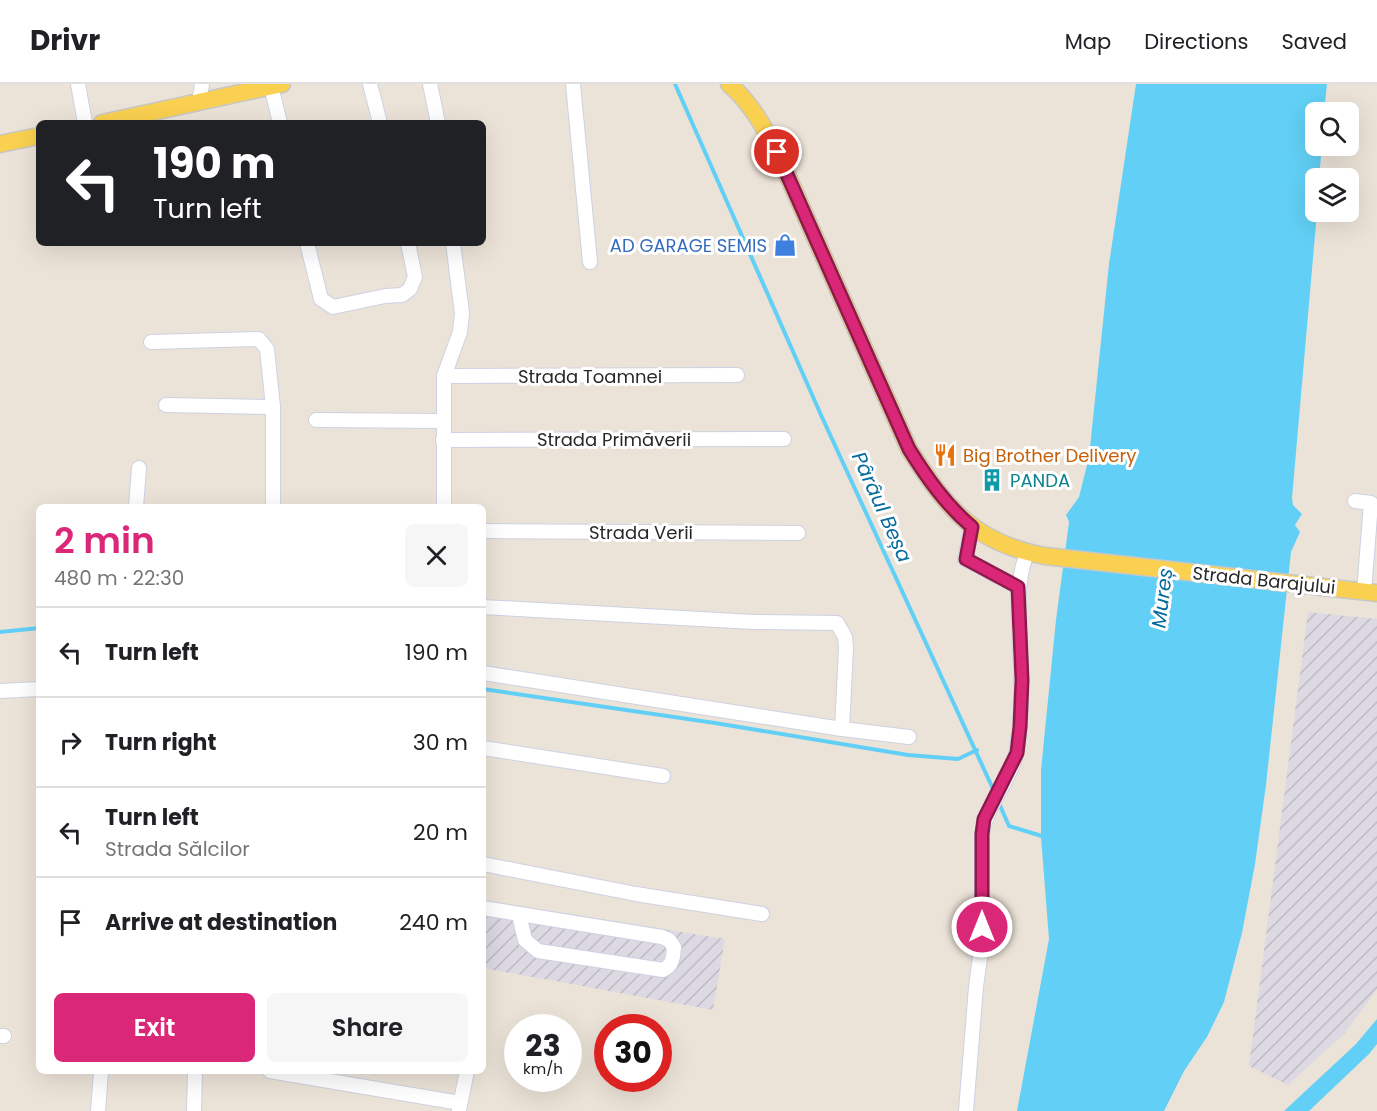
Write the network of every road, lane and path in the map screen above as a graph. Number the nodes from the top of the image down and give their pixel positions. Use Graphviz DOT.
graph roads {
  1 [pos="78,84"];
  2 [pos="202,84"];
  3 [pos="370,84"];
  4 [pos="430,84"];
  5 [pos="573,84"];
  6 [pos="729,84"];
  7 [pos="277,85"];
  8 [pos="199,102"];
  9 [pos="84,120"];
  10 [pos="116,120"];
  11 [pos="280,120"];
  12 [pos="379,120"];
  13 [pos="437,120"];
  14 [pos="36,137"];
  15 [pos="0,144"];
  16 [pos="308,246"];
  17 [pos="409,246"];
  18 [pos="453,246"];
  19 [pos="590,262"];
  20 [pos="151,342"];
  21 [pos="737,375"];
  22 [pos="444,376"];
  23 [pos="166,405"];
  24 [pos="273,407"];
  25 [pos="316,420"];
  26 [pos="443,421"];
  27 [pos="784,439"];
  28 [pos="443,440"];
  29 [pos="139,468"];
  30 [pos="1355,501"];
  31 [pos="136,504"];
  32 [pos="273,504"];
  33 [pos="444,504"];
  34 [pos="972,527"];
  35 [pos="486,531"];
  36 [pos="798,533"];
  37 [pos="1027,553"];
  38 [pos="1018,587"];
  39 [pos="1371,592"];
  40 [pos="486,607"];
  41 [pos="486,673"];
  42 [pos="36,689"];
  43 [pos="0,692"];
  44 [pos="842,729"];
  45 [pos="909,737"];
  46 [pos="486,748"];
  47 [pos="663,776"];
  48 [pos="486,865"];
  49 [pos="486,910"];
  50 [pos="762,914"];
  51 [pos="519,915"];
  52 [pos="101,1074"];
  53 [pos="195,1074"];
  54 [pos="286,1074"];
  55 [pos="466,1074"];
  56 [pos="459,1107"];
  57 [pos="98,1111"];
  58 [pos="194,1111"];
  59 [pos="966,1111"];
  1 -- 9 [label="street"];
  2 -- 8 [label="street"];
  3 -- 12 [label="street"];
  4 -- 13 [label="street"];
  5 -- 19 [label="street"];
  6 -- 34 [label="main road, Strada Barajului"];
  7 -- 8 [label="main road"];
  7 -- 11 [label="street"];
  8 -- 10 [label="main road"];
  14 -- 15 [label="main road"];
  16 -- 17 [label="street"];
  18 -- 22 [label="street"];
  20 -- 24 [label="street"];
  21 -- 22 [label="street, Strada Toamnei"];
  22 -- 26 [label="street"];
  23 -- 24 [label="street"];
  24 -- 32 [label="street"];
  25 -- 26 [label="street"];
  26 -- 28 [label="street"];
  27 -- 28 [label="street, Strada Primăverii"];
  28 -- 33 [label="street"];
  29 -- 31 [label="street"];
  30 -- 39 [label="street"];
  34 -- 37 [label="main road, Strada Barajului"];
  34 -- 38 [label="street"];
  35 -- 36 [label="street, Strada Verii"];
  37 -- 38 [label="street"];
  37 -- 39 [label="main road, Strada Barajului"];
  38 -- 59 [label="street"];
  40 -- 44 [label="street"];
  41 -- 44 [label="street"];
  42 -- 43 [label="street"];
  44 -- 45 [label="street"];
  46 -- 47 [label="street"];
  48 -- 50 [label="street"];
  49 -- 51 [label="street"];
  51 -- 51 [label="street"];
  52 -- 57 [label="street"];
  53 -- 58 [label="street"];
  54 -- 56 [label="street"];
  55 -- 56 [label="street"];
}
